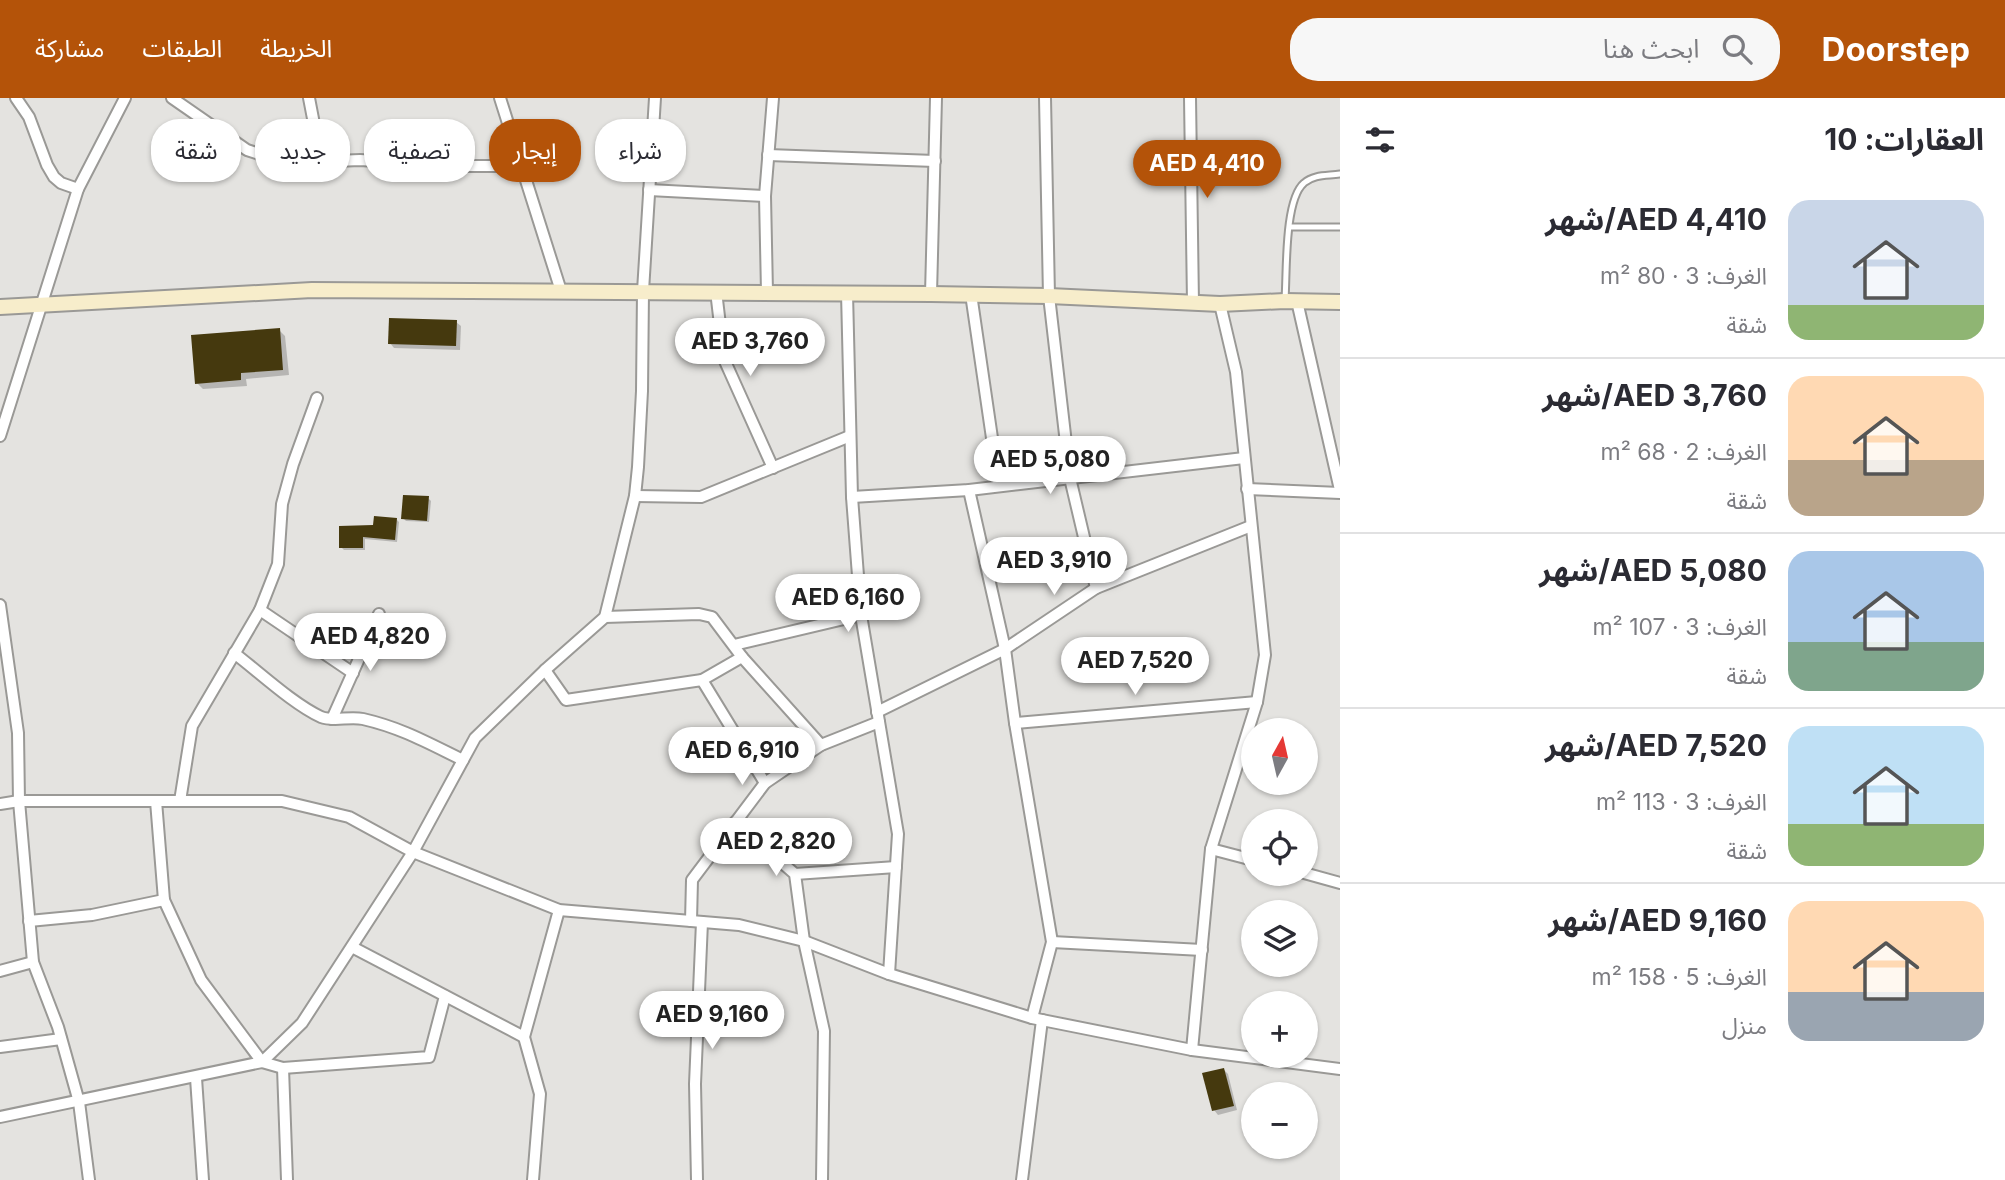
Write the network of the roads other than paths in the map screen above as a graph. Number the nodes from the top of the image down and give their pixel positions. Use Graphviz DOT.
graph roads {
  1 [pos="16,98"];
  2 [pos="125,98"];
  3 [pos="172,98"];
  4 [pos="309,98"];
  5 [pos="500,98"];
  6 [pos="655,98"];
  7 [pos="773,98"];
  8 [pos="936,98"];
  9 [pos="1045,98"];
  10 [pos="1190,98"];
  11 [pos="313,119"];
  12 [pos="507,119"];
  13 [pos="255,153"];
  14 [pos="768,155"];
  15 [pos="350,160"];
  16 [pos="935,161"];
  17 [pos="489,166"];
  18 [pos="1340,174"];
  19 [pos="527,182"];
  20 [pos="78,189"];
  21 [pos="649,190"];
  22 [pos="765,196"];
  23 [pos="1290,227"];
  24 [pos="1340,228"];
  25 [pos="561,291"];
  26 [pos="643,291"];
  27 [pos="716,292"];
  28 [pos="767,292"];
  29 [pos="847,293"];
  30 [pos="932,293"];
  31 [pos="971,294"];
  32 [pos="1049,296"];
  33 [pos="1291,301"];
  34 [pos="1340,302"];
  35 [pos="1193,303"];
  36 [pos="41,304"];
  37 [pos="1220,304"];
  38 [pos="0,307"];
  39 [pos="317,398"];
  40 [pos="0,436"];
  41 [pos="850,436"];
  42 [pos="1244,458"];
  43 [pos="773,468"];
  44 [pos="1070,478"];
  45 [pos="999,486"];
  46 [pos="1247,489"];
  47 [pos="969,490"];
  48 [pos="1340,492"];
  49 [pos="635,496"];
  50 [pos="852,497"];
  51 [pos="1251,526"];
  52 [pos="1096,588"];
  53 [pos="0,605"];
  54 [pos="260,610"];
  55 [pos="379,614"];
  56 [pos="861,615"];
  57 [pos="605,617"];
  58 [pos="734,645"];
  59 [pos="1005,649"];
  60 [pos="234,653"];
  61 [pos="742,657"];
  62 [pos="545,670"];
  63 [pos="353,673"];
  64 [pos="702,680"];
  65 [pos="1257,702"];
  66 [pos="878,717"];
  67 [pos="332,719"];
  68 [pos="1015,723"];
  69 [pos="821,745"];
  70 [pos="463,760"];
  71 [pos="765,783"];
  72 [pos="19,801"];
  73 [pos="156,801"];
  74 [pos="180,801"];
  75 [pos="0,804"];
  76 [pos="735,822"];
  77 [pos="1212,849"];
  78 [pos="413,852"];
  79 [pos="1241,857"];
  80 [pos="895,867"];
  81 [pos="795,874"];
  82 [pos="1318,877"];
  83 [pos="1340,883"];
  84 [pos="164,900"];
  85 [pos="559,910"];
  86 [pos="29,921"];
  87 [pos="696,921"];
  88 [pos="804,941"];
  89 [pos="1052,942"];
  90 [pos="352,947"];
  91 [pos="1202,950"];
  92 [pos="33,962"];
  93 [pos="0,971"];
  94 [pos="889,974"];
  95 [pos="445,996"];
  96 [pos="1037,1019"];
  97 [pos="524,1037"];
  98 [pos="61,1039"];
  99 [pos="0,1047"];
  100 [pos="1192,1050"];
  101 [pos="262,1062"];
  102 [pos="283,1068"];
  103 [pos="1340,1069"];
  104 [pos="196,1077"];
  105 [pos="79,1102"];
  106 [pos="0,1116"];
  107 [pos="89,1180"];
  108 [pos="203,1180"];
  109 [pos="287,1180"];
  110 [pos="533,1180"];
  111 [pos="697,1180"];
  112 [pos="822,1180"];
  113 [pos="1022,1180"];
  1 -- 20 [label="street"];
  2 -- 20 [label="street"];
  3 -- 13 [label="street"];
  4 -- 11 [label="street"];
  5 -- 12 [label="street"];
  6 -- 21 [label="street"];
  7 -- 14 [label="street"];
  8 -- 16 [label="street"];
  9 -- 32 [label="street"];
  10 -- 35 [label="street"];
  14 -- 16 [label="street"];
  14 -- 22 [label="street"];
  15 -- 17 [label="street"];
  16 -- 30 [label="street"];
  18 -- 23 [label="lane"];
  19 -- 25 [label="street"];
  20 -- 36 [label="street"];
  21 -- 22 [label="street"];
  21 -- 26 [label="street"];
  22 -- 28 [label="street"];
  23 -- 24 [label="lane"];
  23 -- 33 [label="lane"];
  25 -- 26 [label="main road"];
  25 -- 36 [label="main road"];
  26 -- 27 [label="main road"];
  26 -- 49 [label="street"];
  27 -- 28 [label="main road"];
  27 -- 43 [label="street"];
  28 -- 29 [label="main road"];
  29 -- 30 [label="main road"];
  29 -- 41 [label="street"];
  30 -- 31 [label="main road"];
  31 -- 32 [label="main road"];
  31 -- 45 [label="street"];
  32 -- 35 [label="main road"];
  32 -- 44 [label="street"];
  33 -- 34 [label="main road"];
  33 -- 37 [label="main road"];
  33 -- 48 [label="street"];
  35 -- 37 [label="main road"];
  36 -- 38 [label="main road"];
  36 -- 40 [label="street"];
  37 -- 42 [label="street"];
  39 -- 54 [label="street"];
  41 -- 43 [label="street"];
  41 -- 50 [label="street"];
  42 -- 44 [label="street"];
  42 -- 46 [label="street"];
  43 -- 49 [label="street"];
  44 -- 45 [label="street"];
  44 -- 52 [label="street"];
  45 -- 47 [label="street"];
  46 -- 48 [label="street"];
  46 -- 51 [label="street"];
  47 -- 50 [label="street"];
  47 -- 59 [label="street"];
  49 -- 57 [label="street"];
  50 -- 56 [label="street"];
  51 -- 52 [label="street"];
  51 -- 65 [label="street"];
  52 -- 59 [label="street"];
  53 -- 72 [label="street"];
  54 -- 60 [label="street"];
  54 -- 63 [label="street"];
  55 -- 63 [label="street"];
  56 -- 58 [label="street"];
  56 -- 66 [label="street"];
  57 -- 58 [label="street"];
  57 -- 62 [label="street"];
  58 -- 61 [label="street"];
  59 -- 66 [label="street"];
  59 -- 68 [label="street"];
  60 -- 67 [label="street"];
  60 -- 74 [label="street"];
  61 -- 64 [label="street"];
  61 -- 69 [label="street"];
  62 -- 64 [label="street"];
  62 -- 70 [label="street"];
  63 -- 67 [label="street"];
  64 -- 71 [label="street"];
  65 -- 68 [label="street"];
  65 -- 77 [label="street"];
  66 -- 69 [label="street"];
  66 -- 80 [label="street"];
  67 -- 70 [label="street"];
  68 -- 89 [label="street"];
  69 -- 71 [label="street"];
  70 -- 78 [label="street"];
  71 -- 76 [label="street"];
  72 -- 73 [label="street"];
  72 -- 75 [label="street"];
  72 -- 86 [label="street"];
  73 -- 74 [label="street"];
  73 -- 84 [label="street"];
  74 -- 78 [label="street"];
  76 -- 81 [label="street"];
  76 -- 87 [label="street"];
  77 -- 79 [label="street"];
  77 -- 91 [label="street"];
  78 -- 85 [label="street"];
  78 -- 90 [label="street"];
  80 -- 81 [label="street"];
  80 -- 94 [label="street"];
  81 -- 88 [label="street"];
  82 -- 83 [label="street"];
  84 -- 86 [label="street"];
  84 -- 101 [label="street"];
  85 -- 87 [label="street"];
  85 -- 97 [label="street"];
  86 -- 92 [label="street"];
  87 -- 88 [label="street"];
  87 -- 111 [label="street"];
  88 -- 94 [label="street"];
  88 -- 112 [label="street"];
  89 -- 91 [label="street"];
  89 -- 96 [label="street"];
  90 -- 95 [label="street"];
  90 -- 101 [label="street"];
  91 -- 100 [label="street"];
  92 -- 93 [label="street"];
  92 -- 98 [label="street"];
  94 -- 96 [label="street"];
  95 -- 97 [label="street"];
  95 -- 102 [label="street"];
  96 -- 100 [label="street"];
  96 -- 113 [label="street"];
  97 -- 110 [label="street"];
  98 -- 99 [label="street"];
  98 -- 105 [label="street"];
  100 -- 103 [label="street"];
  101 -- 102 [label="street"];
  101 -- 104 [label="street"];
  102 -- 109 [label="street"];
  104 -- 105 [label="street"];
  104 -- 108 [label="street"];
  105 -- 106 [label="street"];
  105 -- 107 [label="street"];
}
